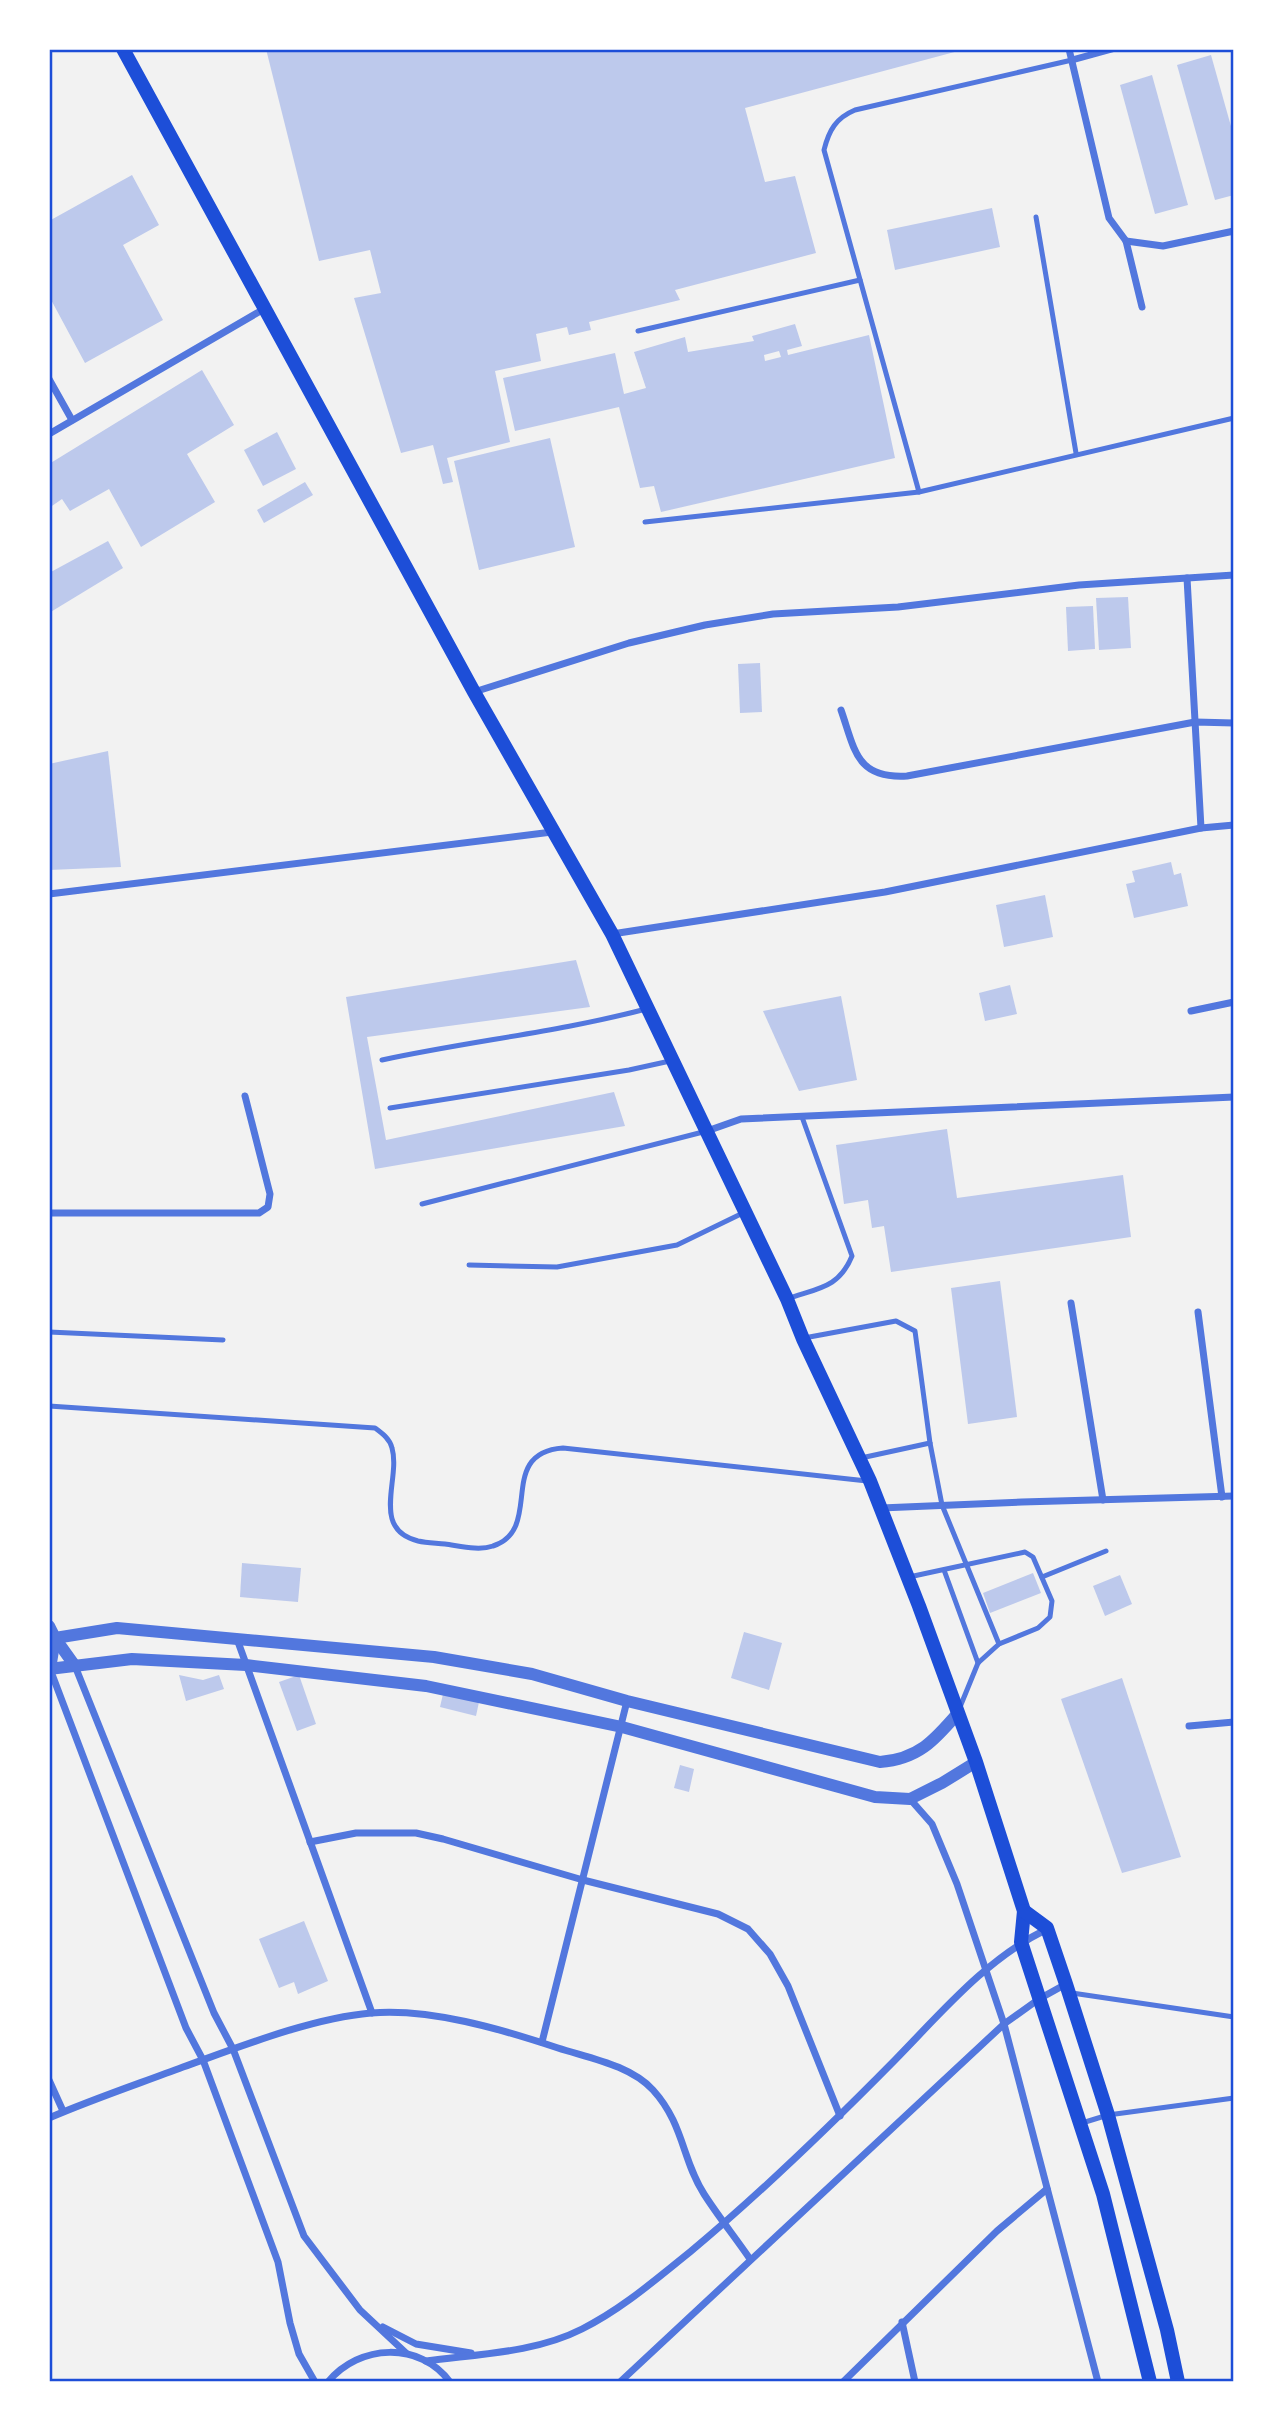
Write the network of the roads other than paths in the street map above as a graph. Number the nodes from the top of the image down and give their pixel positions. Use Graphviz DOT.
graph roads {
  1 [pos="123,49"];
  2 [pos="1069,49"];
  3 [pos="1112,49"];
  4 [pos="1072,60"];
  5 [pos="1036,216"];
  6 [pos="1234,231"];
  7 [pos="1126,242"];
  8 [pos="860,279"];
  9 [pos="1142,307"];
  10 [pos="264,309"];
  11 [pos="638,331"];
  12 [pos="49,379"];
  13 [pos="1234,418"];
  14 [pos="72,420"];
  15 [pos="49,433"];
  16 [pos="1076,453"];
  17 [pos="919,492"];
  18 [pos="645,522"];
  19 [pos="1234,575"];
  20 [pos="1187,578"];
  21 [pos="474,692"];
  22 [pos="841,710"];
  23 [pos="1195,722"];
  24 [pos="1234,723"];
  25 [pos="1234,825"];
  26 [pos="1201,828"];
  27 [pos="552,832"];
  28 [pos="49,894"];
  29 [pos="612,934"];
  30 [pos="1234,1002"];
  31 [pos="646,1009"];
  32 [pos="1191,1010"];
  33 [pos="382,1060"];
  34 [pos="673,1061"];
  35 [pos="246,1096"];
  36 [pos="1234,1097"];
  37 [pos="390,1108"];
  38 [pos="802,1116"];
  39 [pos="708,1131"];
  40 [pos="422,1204"];
  41 [pos="745,1212"];
  42 [pos="49,1213"];
  43 [pos="469,1265"];
  44 [pos="787,1299"];
  45 [pos="1070,1303"];
  46 [pos="1198,1312"];
  47 [pos="49,1332"];
  48 [pos="803,1339"];
  49 [pos="223,1340"];
  50 [pos="49,1406"];
  51 [pos="930,1443"];
  52 [pos="859,1459"];
  53 [pos="870,1481"];
  54 [pos="1234,1496"];
  55 [pos="1222,1497"];
  56 [pos="1102,1500"];
  57 [pos="942,1506"];
  58 [pos="881,1508"];
  59 [pos="1106,1551"];
  60 [pos="967,1564"];
  61 [pos="944,1570"];
  62 [pos="908,1577"];
  63 [pos="1042,1577"];
  64 [pos="51,1635"];
  65 [pos="237,1639"];
  66 [pos="999,1644"];
  67 [pos="978,1663"];
  68 [pos="246,1665"];
  69 [pos="75,1666"];
  70 [pos="50,1669"];
  71 [pos="627,1701"];
  72 [pos="958,1713"];
  73 [pos="1234,1722"];
  74 [pos="1189,1726"];
  75 [pos="622,1727"];
  76 [pos="976,1762"];
  77 [pos="910,1798"];
  78 [pos="310,1842"];
  79 [pos="583,1880"];
  80 [pos="1024,1911"];
  81 [pos="1047,1928"];
  82 [pos="1021,1942"];
  83 [pos="986,1968"];
  84 [pos="1067,1988"];
  85 [pos="1039,1998"];
  86 [pos="372,2013"];
  87 [pos="1234,2017"];
  88 [pos="1004,2024"];
  89 [pos="542,2042"];
  90 [pos="233,2049"];
  91 [pos="203,2060"];
  92 [pos="49,2080"];
  93 [pos="1234,2098"];
  94 [pos="63,2111"];
  95 [pos="1108,2115"];
  96 [pos="840,2116"];
  97 [pos="49,2118"];
  98 [pos="1080,2123"];
  99 [pos="1047,2189"];
  100 [pos="725,2222"];
  101 [pos="750,2259"];
  102 [pos="373,2322"];
  103 [pos="902,2322"];
  104 [pos="406,2353"];
  105 [pos="480,2354"];
  106 [pos="426,2361"];
  107 [pos="315,2382"];
  108 [pos="328,2382"];
  109 [pos="450,2382"];
  110 [pos="620,2382"];
  111 [pos="843,2382"];
  112 [pos="915,2382"];
  113 [pos="1098,2382"];
  114 [pos="1150,2382"];
  115 [pos="1178,2382"];
  1 -- 10 [label="main road"];
  2 -- 4 [label="street"];
  3 -- 4 [label="street"];
  4 -- 7 [label="street"];
  4 -- 8 [label="lane"];
  5 -- 16 [label="lane"];
  6 -- 7 [label="street"];
  7 -- 9 [label="street"];
  8 -- 11 [label="lane"];
  8 -- 17 [label="lane"];
  10 -- 14 [label="street"];
  10 -- 21 [label="main road"];
  12 -- 14 [label="street"];
  13 -- 16 [label="lane"];
  14 -- 15 [label="street"];
  16 -- 17 [label="lane"];
  17 -- 18 [label="lane"];
  19 -- 20 [label="street"];
  20 -- 21 [label="street"];
  20 -- 23 [label="street"];
  21 -- 27 [label="main road"];
  22 -- 23 [label="street"];
  23 -- 24 [label="street"];
  23 -- 26 [label="street"];
  25 -- 26 [label="street"];
  26 -- 29 [label="street"];
  27 -- 28 [label="street"];
  27 -- 29 [label="main road"];
  29 -- 31 [label="main road"];
  30 -- 32 [label="street"];
  31 -- 33 [label="lane"];
  31 -- 34 [label="main road"];
  34 -- 37 [label="lane"];
  34 -- 39 [label="main road"];
  35 -- 42 [label="street"];
  36 -- 38 [label="street"];
  38 -- 39 [label="street"];
  38 -- 44 [label="lane"];
  39 -- 40 [label="lane"];
  39 -- 41 [label="main road"];
  41 -- 43 [label="lane"];
  41 -- 44 [label="main road"];
  44 -- 48 [label="main road"];
  45 -- 56 [label="street"];
  46 -- 55 [label="street"];
  47 -- 49 [label="lane"];
  48 -- 51 [label="lane"];
  48 -- 52 [label="main road"];
  50 -- 53 [label="lane"];
  51 -- 52 [label="lane"];
  51 -- 57 [label="lane"];
  52 -- 53 [label="main road"];
  53 -- 58 [label="main road"];
  54 -- 55 [label="street"];
  55 -- 56 [label="street"];
  56 -- 57 [label="street"];
  57 -- 58 [label="street"];
  57 -- 60 [label="lane"];
  58 -- 62 [label="main road"];
  59 -- 63 [label="lane"];
  60 -- 61 [label="lane"];
  60 -- 63 [label="lane"];
  60 -- 66 [label="lane"];
  61 -- 62 [label="lane"];
  61 -- 67 [label="lane"];
  62 -- 72 [label="main road"];
  63 -- 66 [label="lane"];
  64 -- 65 [label="street"];
  64 -- 69 [label="street"];
  64 -- 70 [label="street"];
  65 -- 68 [label="street"];
  65 -- 71 [label="street"];
  66 -- 67 [label="lane"];
  67 -- 72 [label="lane"];
  68 -- 69 [label="street"];
  68 -- 75 [label="street"];
  68 -- 78 [label="street"];
  69 -- 70 [label="street"];
  69 -- 90 [label="street"];
  70 -- 91 [label="street"];
  71 -- 72 [label="street"];
  71 -- 75 [label="street"];
  72 -- 76 [label="main road"];
  73 -- 74 [label="street"];
  75 -- 77 [label="street"];
  75 -- 79 [label="street"];
  76 -- 77 [label="street"];
  76 -- 80 [label="main road"];
  77 -- 83 [label="street"];
  78 -- 79 [label="street"];
  78 -- 86 [label="street"];
  79 -- 89 [label="street"];
  79 -- 96 [label="street"];
  80 -- 81 [label="main road"];
  80 -- 82 [label="main road"];
  81 -- 82 [label="street"];
  81 -- 84 [label="main road"];
  82 -- 83 [label="street"];
  82 -- 85 [label="main road"];
  83 -- 88 [label="street"];
  83 -- 96 [label="street"];
  84 -- 85 [label="street"];
  84 -- 87 [label="lane"];
  84 -- 95 [label="main road"];
  85 -- 88 [label="street"];
  85 -- 98 [label="main road"];
  86 -- 89 [label="street"];
  86 -- 90 [label="street"];
  88 -- 99 [label="street"];
  88 -- 101 [label="street"];
  89 -- 100 [label="street"];
  90 -- 91 [label="street"];
  90 -- 102 [label="street"];
  91 -- 94 [label="street"];
  91 -- 107 [label="street"];
  92 -- 94 [label="street"];
  93 -- 95 [label="lane"];
  94 -- 97 [label="street"];
  95 -- 98 [label="lane"];
  95 -- 115 [label="main road"];
  96 -- 100 [label="street"];
  98 -- 114 [label="main road"];
  99 -- 103 [label="street"];
  99 -- 113 [label="street"];
  100 -- 101 [label="street"];
  100 -- 105 [label="street"];
  101 -- 110 [label="street"];
  102 -- 104 [label="street"];
  102 -- 105 [label="street"];
  103 -- 111 [label="street"];
  103 -- 112 [label="street"];
  104 -- 106 [label="street"];
  104 -- 108 [label="street"];
  105 -- 106 [label="street"];
  106 -- 109 [label="street"];
}
